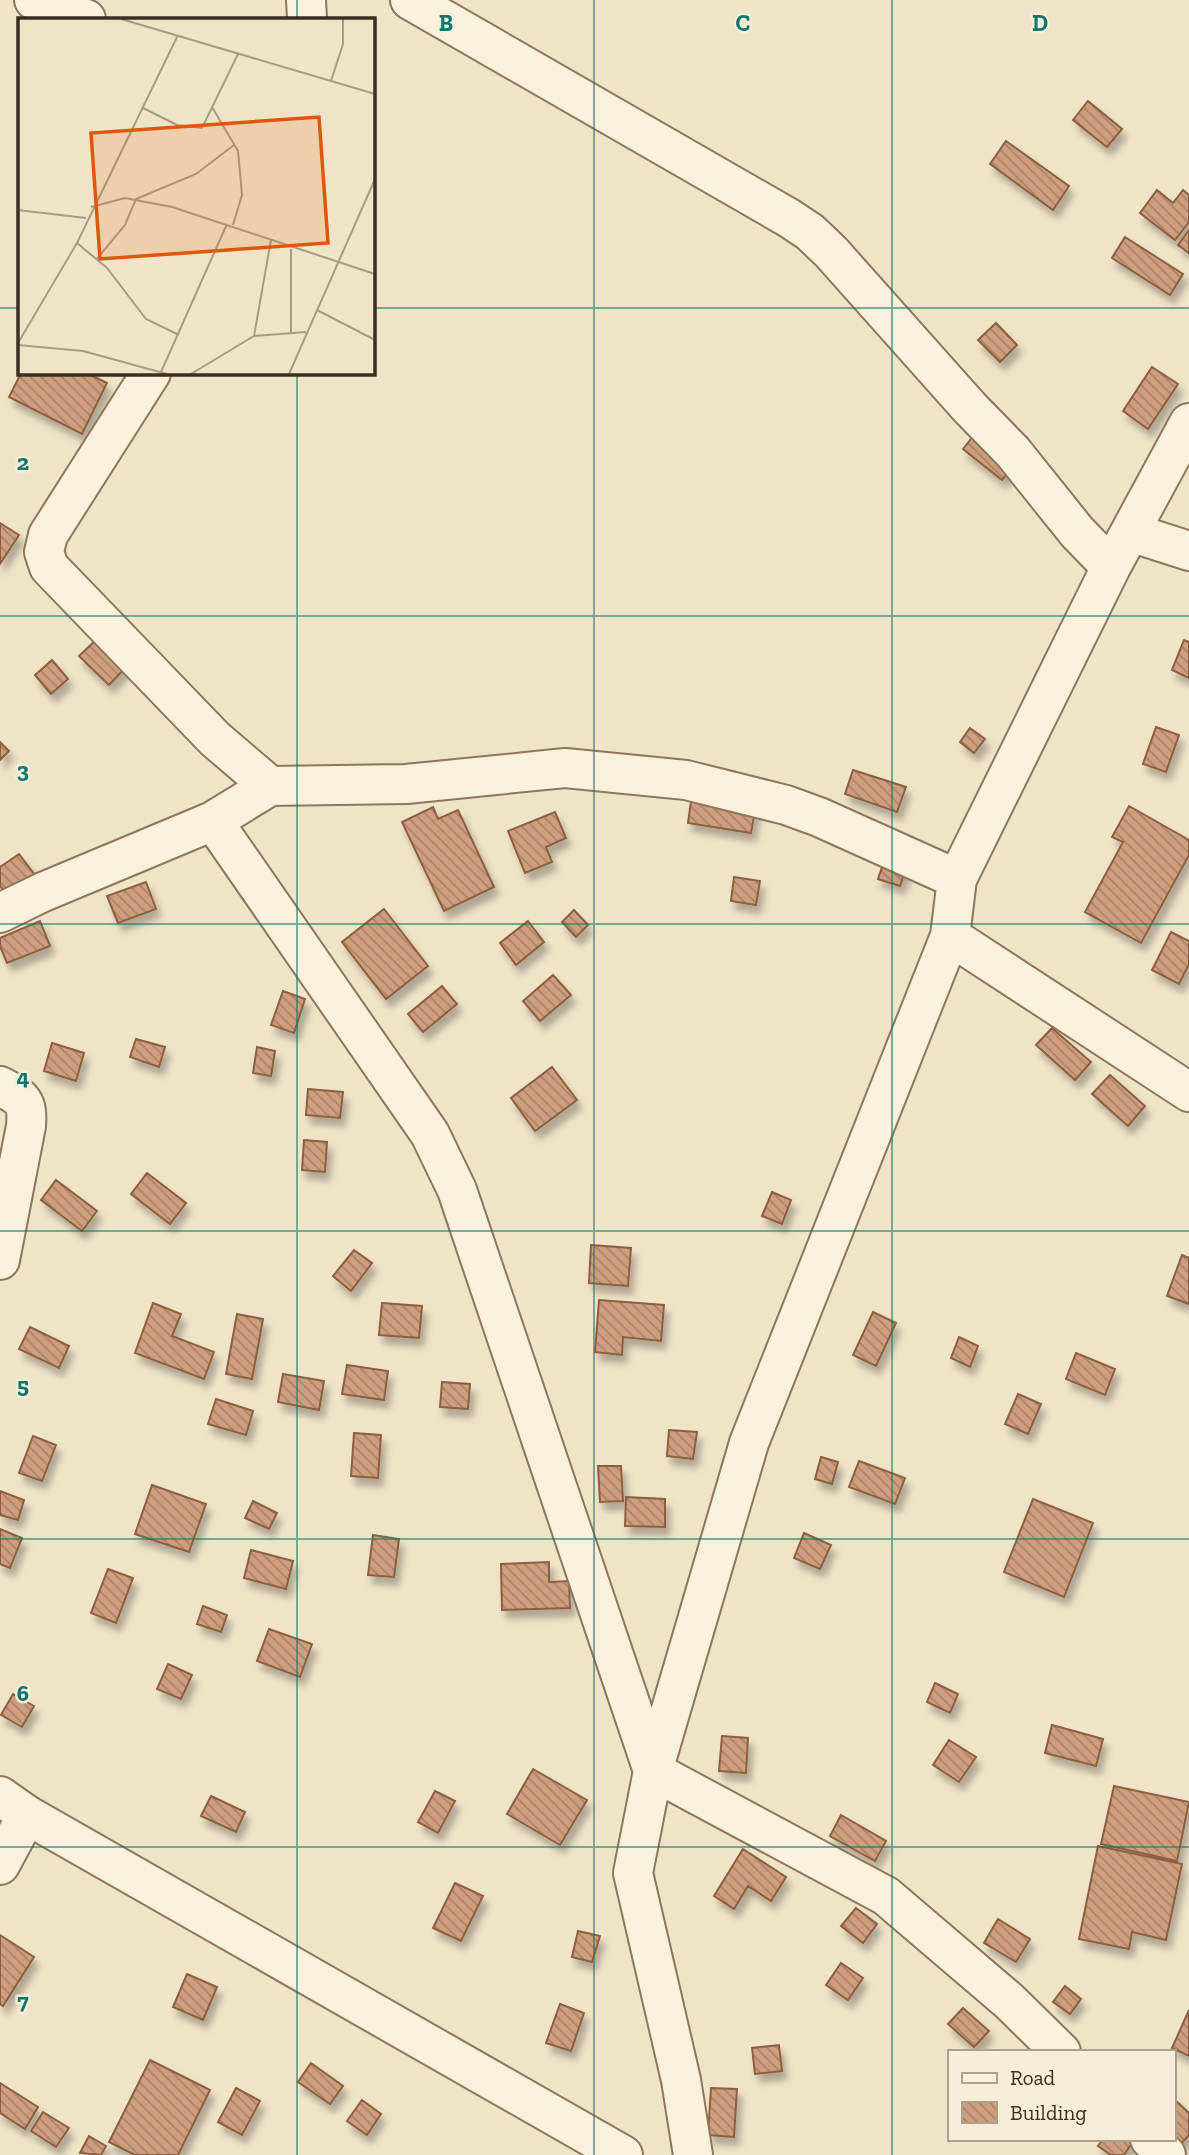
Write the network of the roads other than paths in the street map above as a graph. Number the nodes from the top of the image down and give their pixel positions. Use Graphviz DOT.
graph roads {
  1 [pos="34,0"];
  2 [pos="306,0"];
  3 [pos="410,0"];
  4 [pos="83,18"];
  5 [pos="307,18"];
  6 [pos="150,374"];
  7 [pos="1189,423"];
  8 [pos="1130,532"];
  9 [pos="1189,551"];
  10 [pos="1111,568"];
  11 [pos="270,786"];
  12 [pos="213,821"];
  13 [pos="957,879"];
  14 [pos="0,913"];
  15 [pos="950,936"];
  16 [pos="0,1086"];
  17 [pos="1189,1092"];
  18 [pos="0,1260"];
  19 [pos="653,1771"];
  20 [pos="13,1805"];
  21 [pos="0,1865"];
  22 [pos="1059,2050"];
  23 [pos="1152,2141"];
  24 [pos="624,2155"];
  25 [pos="693,2155"];
  26 [pos="1166,2155"];
  1 -- 4 [label="street"];
  2 -- 5 [label="street"];
  3 -- 10 [label="street"];
  6 -- 11 [label="street"];
  7 -- 8 [label="street"];
  8 -- 9 [label="street"];
  8 -- 10 [label="street"];
  10 -- 13 [label="street"];
  11 -- 12 [label="street"];
  11 -- 13 [label="street"];
  12 -- 14 [label="street"];
  12 -- 19 [label="street"];
  13 -- 15 [label="street"];
  15 -- 17 [label="street"];
  15 -- 19 [label="street"];
  16 -- 18 [label="street"];
  19 -- 22 [label="street"];
  19 -- 25 [label="street"];
  20 -- 21 [label="street"];
  20 -- 24 [label="street"];
  23 -- 26 [label="street"];
}
